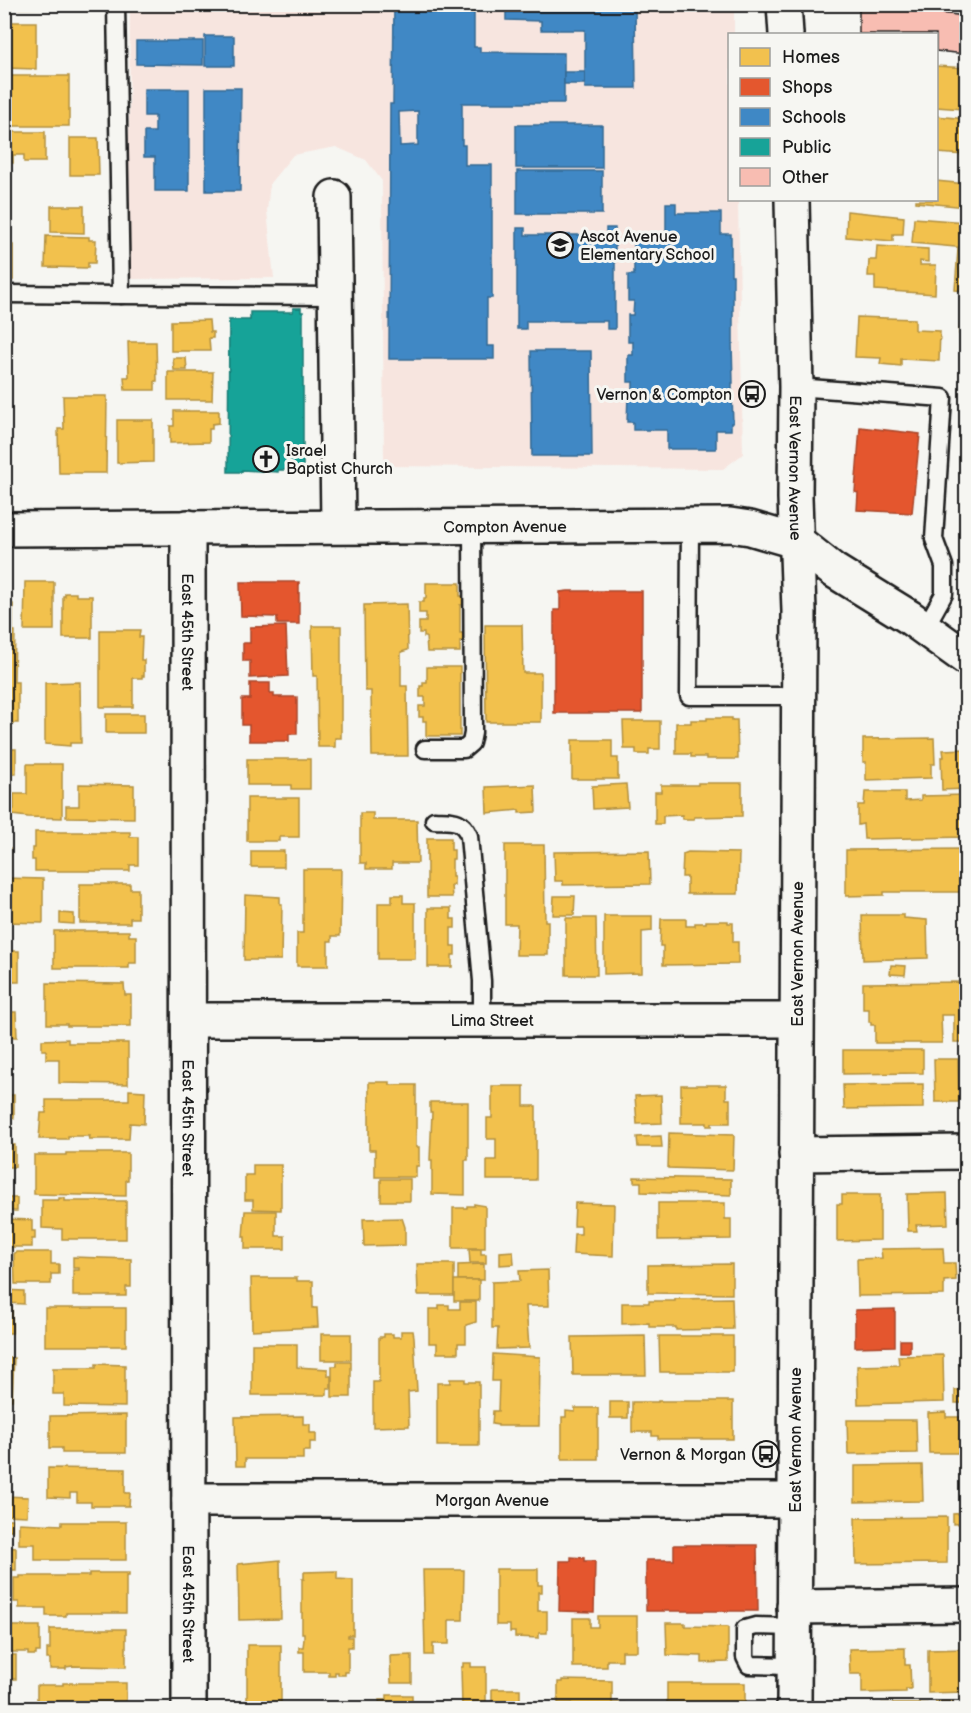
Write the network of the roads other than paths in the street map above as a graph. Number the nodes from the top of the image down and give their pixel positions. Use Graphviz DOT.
graph roads {
  1 [pos="116,4"];
  2 [pos="784,4"];
  3 [pos="786,33"];
  4 [pos="334,197"];
  5 [pos="792,201"];
  6 [pos="4,294"];
  7 [pos="121,295"];
  8 [pos="335,296"];
  9 [pos="796,387"];
  10 [pos="472,525"];
  11 [pos="690,525"];
  12 [pos="338,526"];
  13 [pos="188,527"];
  14 [pos="4,529"];
  15 [pos="798,542"];
  16 [pos="926,628"];
  17 [pos="966,658"];
  18 [pos="797,696"];
  19 [pos="425,749"];
  20 [pos="434,820"];
  21 [pos="189,1020"];
  22 [pos="482,1020"];
  23 [pos="796,1020"];
  24 [pos="966,1152"];
  25 [pos="796,1154"];
  26 [pos="189,1500"];
  27 [pos="794,1500"];
  28 [pos="966,1605"];
  29 [pos="794,1617"];
  30 [pos="794,1666"];
  31 [pos="189,1708"];
  32 [pos="794,1708"];
  1 -- 7 [label="lane"];
  2 -- 3 [label="street"];
  4 -- 8 [label="street"];
  5 -- 9 [label="street, East Vernon Avenue"];
  6 -- 7 [label="lane"];
  7 -- 8 [label="lane"];
  8 -- 12 [label="street"];
  9 -- 15 [label="street, East Vernon Avenue"];
  9 -- 16 [label="lane"];
  10 -- 11 [label="street, Compton Avenue"];
  10 -- 12 [label="street, Compton Avenue"];
  10 -- 19 [label="lane"];
  11 -- 15 [label="street, Compton Avenue"];
  11 -- 18 [label="lane"];
  12 -- 13 [label="street, Compton Avenue"];
  13 -- 14 [label="street, Compton Avenue"];
  13 -- 21 [label="street, East 45th Street"];
  15 -- 16 [label="street, Compton Avenue"];
  15 -- 18 [label="street, East Vernon Avenue"];
  16 -- 17 [label="street, Compton Avenue"];
  18 -- 23 [label="street, East Vernon Avenue"];
  20 -- 22 [label="lane"];
  21 -- 22 [label="street, Lima Street"];
  21 -- 26 [label="street, East 45th Street"];
  22 -- 23 [label="street, Lima Street"];
  23 -- 25 [label="street, East Vernon Avenue"];
  24 -- 25 [label="street"];
  25 -- 27 [label="street, East Vernon Avenue"];
  26 -- 27 [label="street, Morgan Avenue"];
  26 -- 31 [label="street, East 45th Street"];
  27 -- 29 [label="street, East Vernon Avenue"];
  28 -- 29 [label="street"];
  29 -- 30 [label="street, East Vernon Avenue"];
  29 -- 30 [label="lane"];
  30 -- 32 [label="street, East Vernon Avenue"];
}
